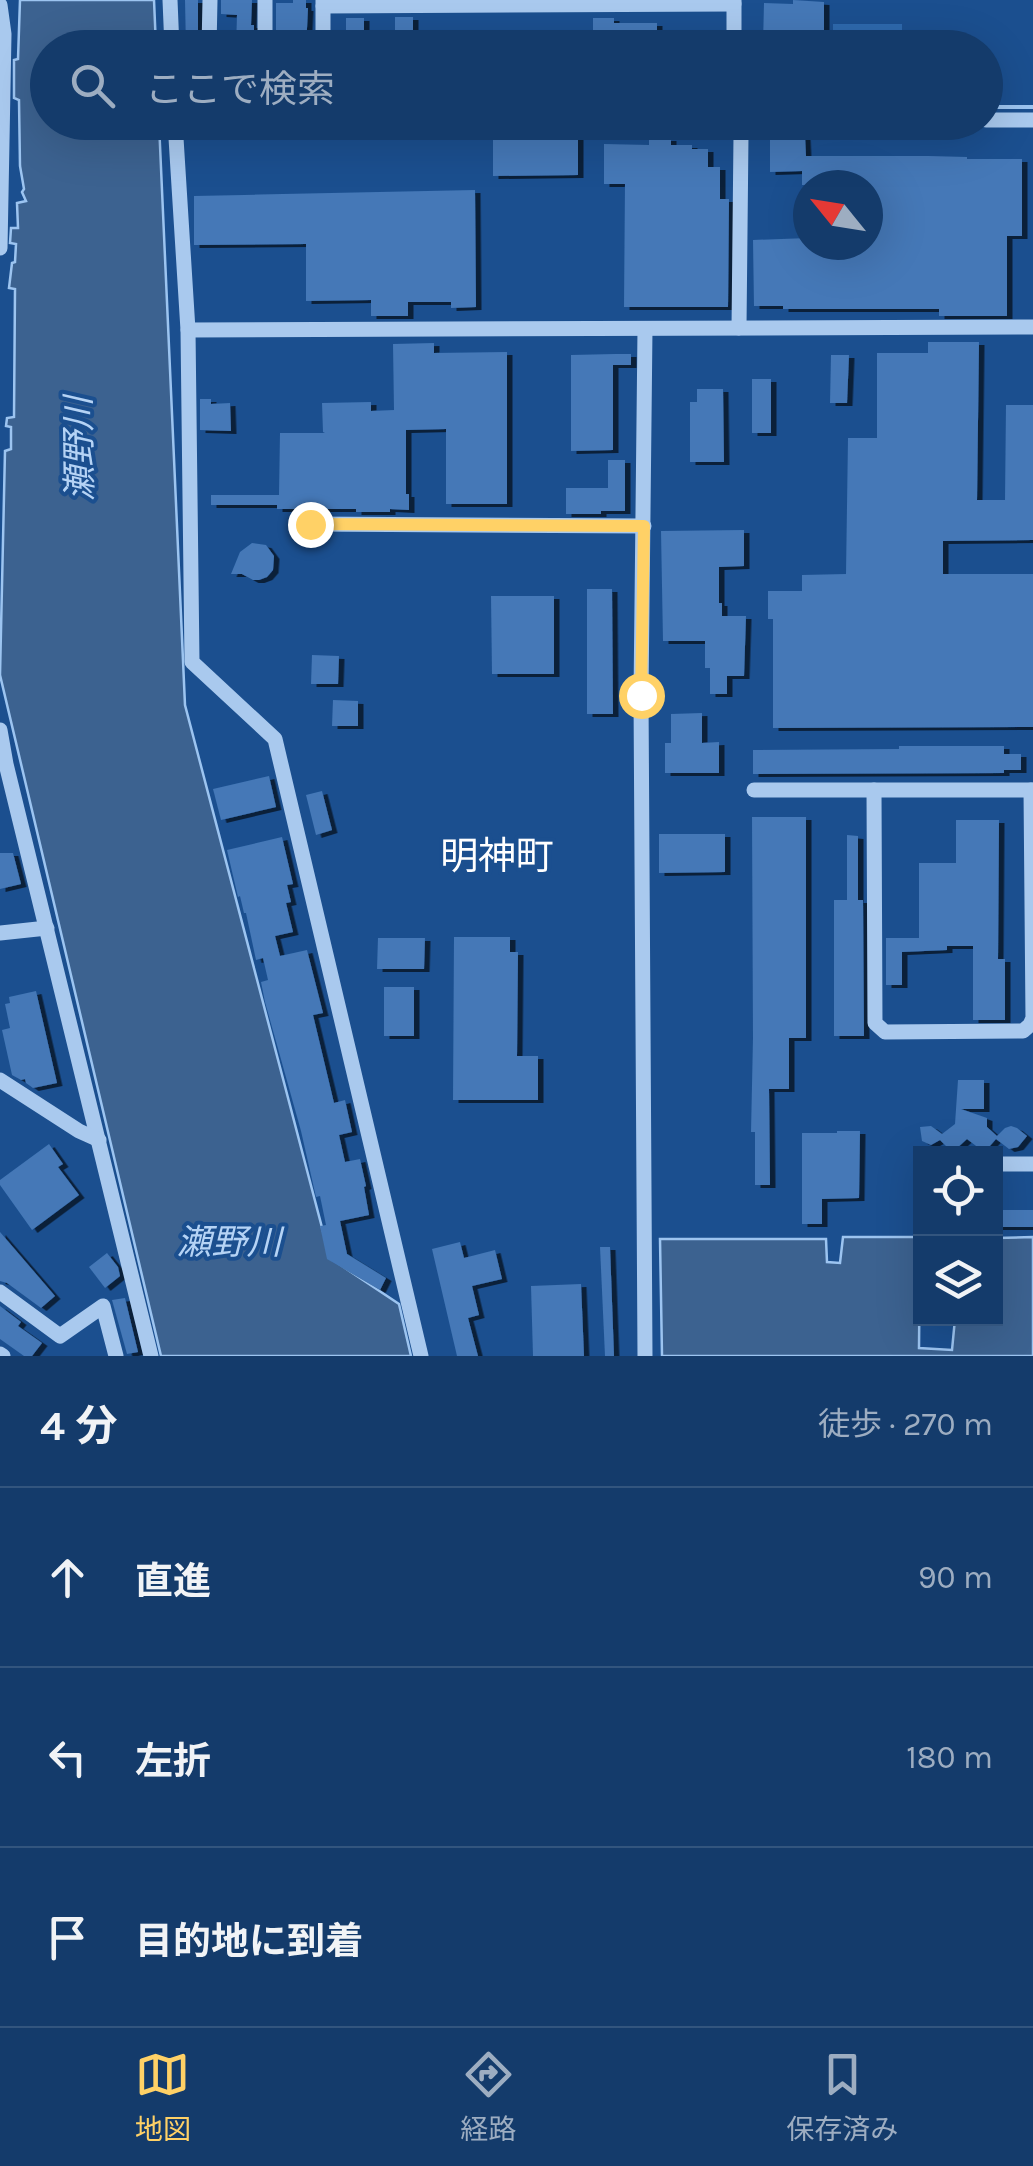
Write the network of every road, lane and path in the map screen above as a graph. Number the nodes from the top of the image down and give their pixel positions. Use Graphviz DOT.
graph roads {
  1 [pos="170,0"];
  2 [pos="210,0"];
  3 [pos="266,0"];
  4 [pos="734,2"];
  5 [pos="323,3"];
  6 [pos="0,5"];
  7 [pos="171,30"];
  8 [pos="209,30"];
  9 [pos="266,30"];
  10 [pos="323,30"];
  11 [pos="734,30"];
  12 [pos="2,36"];
  13 [pos="1003,120"];
  14 [pos="1033,120"];
  15 [pos="176,140"];
  16 [pos="741,140"];
  17 [pos="0,248"];
  18 [pos="1033,327"];
  19 [pos="645,328"];
  20 [pos="740,328"];
  21 [pos="188,330"];
  22 [pos="310,524"];
  23 [pos="644,526"];
  24 [pos="0,730"];
  25 [pos="3,764"];
  26 [pos="754,790"];
  27 [pos="874,790"];
  28 [pos="1032,790"];
  29 [pos="47,928"];
  30 [pos="0,932"];
  31 [pos="0,1080"];
  32 [pos="98,1140"];
  33 [pos="1003,1164"];
  34 [pos="1033,1164"];
  35 [pos="0,1292"];
  36 [pos="116,1356"];
  37 [pos="150,1356"];
  38 [pos="421,1356"];
  39 [pos="644,1356"];
  1 -- 7 [label="street"];
  2 -- 8 [label="street"];
  3 -- 9 [label="street"];
  4 -- 5 [label="street"];
  4 -- 11 [label="street"];
  5 -- 10 [label="street"];
  6 -- 12 [label="street"];
  12 -- 17 [label="street"];
  13 -- 14 [label="street"];
  15 -- 21 [label="street"];
  16 -- 20 [label="street"];
  18 -- 20 [label="street"];
  19 -- 20 [label="street"];
  19 -- 21 [label="street"];
  19 -- 23 [label="street"];
  21 -- 38 [label="street"];
  22 -- 23 [label="street"];
  23 -- 39 [label="street"];
  24 -- 25 [label="street"];
  25 -- 29 [label="street"];
  26 -- 27 [label="street"];
  27 -- 28 [label="street"];
  27 -- 28 [label="street"];
  29 -- 30 [label="street"];
  29 -- 32 [label="street"];
  31 -- 32 [label="street"];
  32 -- 37 [label="street"];
  33 -- 34 [label="street"];
  35 -- 36 [label="street"];
}
